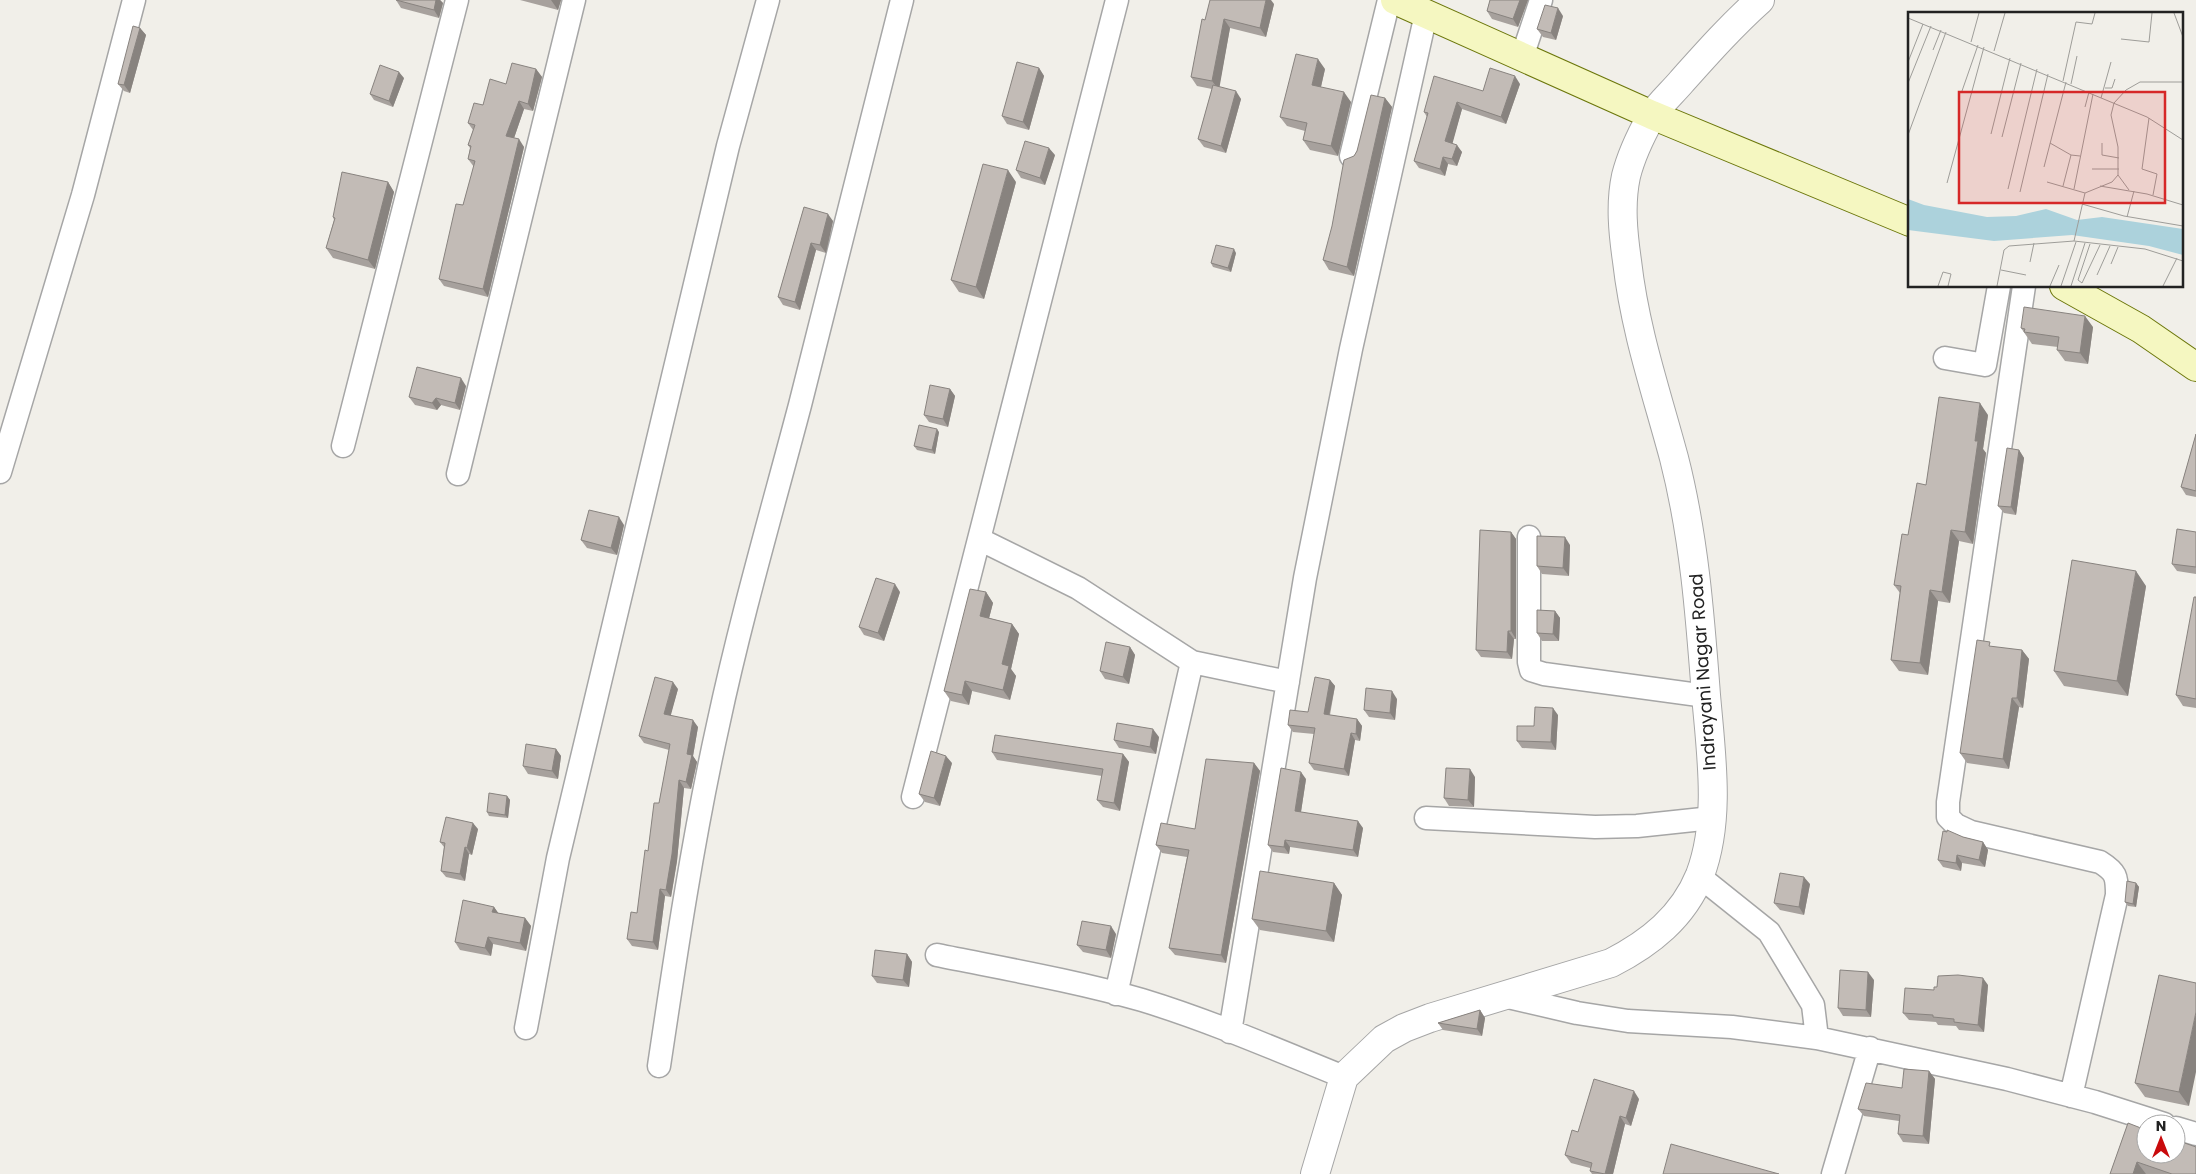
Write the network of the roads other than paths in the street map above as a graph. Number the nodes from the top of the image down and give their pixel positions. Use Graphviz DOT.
graph roads {
  1 [pos="134,0"];
  2 [pos="457,0"];
  3 [pos="574,0"];
  4 [pos="768,0"];
  5 [pos="902,0"];
  6 [pos="1118,0"];
  7 [pos="1390,0"];
  8 [pos="1395,0"];
  9 [pos="1541,0"];
  10 [pos="1760,0"];
  11 [pos="1426,14"];
  12 [pos="1522,57"];
  13 [pos="1652,115"];
  14 [pos="1351,156"];
  15 [pos="1908,221"];
  16 [pos="1999,288"];
  17 [pos="2024,288"];
  18 [pos="2068,288"];
  19 [pos="1945,358"];
  20 [pos="2196,367"];
  21 [pos="343,446"];
  22 [pos="0,472"];
  23 [pos="458,474"];
  24 [pos="1529,537"];
  25 [pos="979,539"];
  26 [pos="1192,662"];
  27 [pos="1288,682"];
  28 [pos="1706,696"];
  29 [pos="913,797"];
  30 [pos="1426,818"];
  31 [pos="1712,818"];
  32 [pos="1700,876"];
  33 [pos="937,955"];
  34 [pos="1116,994"];
  35 [pos="1504,996"];
  36 [pos="526,1028"];
  37 [pos="1230,1032"];
  38 [pos="1817,1038"];
  39 [pos="1870,1048"];
  40 [pos="660,1066"];
  41 [pos="1344,1077"];
  42 [pos="2071,1096"];
  43 [pos="2136,1116"];
  44 [pos="1315,1174"];
  45 [pos="1833,1174"];
  1 -- 22 [label="street"];
  2 -- 21 [label="street"];
  3 -- 23 [label="street"];
  4 -- 36 [label="street"];
  5 -- 40 [label="street"];
  6 -- 25 [label="street"];
  7 -- 14 [label="street"];
  8 -- 11 [label="main road"];
  9 -- 12 [label="street"];
  10 -- 13 [label="street, Indrayani Nagar Road"];
  11 -- 12 [label="main road"];
  11 -- 27 [label="street"];
  12 -- 13 [label="main road"];
  13 -- 15 [label="main road"];
  13 -- 28 [label="street, Indrayani Nagar Road"];
  16 -- 19 [label="street"];
  17 -- 42 [label="street"];
  18 -- 20 [label="main road"];
  24 -- 28 [label="street"];
  25 -- 26 [label="street"];
  25 -- 29 [label="street"];
  26 -- 27 [label="street"];
  26 -- 34 [label="street"];
  27 -- 37 [label="street"];
  28 -- 31 [label="street, Indrayani Nagar Road"];
  30 -- 31 [label="street"];
  31 -- 32 [label="street, Indrayani Nagar Road"];
  32 -- 35 [label="street, Indrayani Nagar Road"];
  32 -- 38 [label="street"];
  33 -- 34 [label="street"];
  34 -- 37 [label="street"];
  35 -- 38 [label="street"];
  35 -- 41 [label="street, Indrayani Nagar Road"];
  37 -- 41 [label="street"];
  38 -- 39 [label="street"];
  39 -- 42 [label="street"];
  39 -- 45 [label="street"];
  41 -- 44 [label="street, Indrayani Nagar Road"];
  42 -- 43 [label="street"];
}
